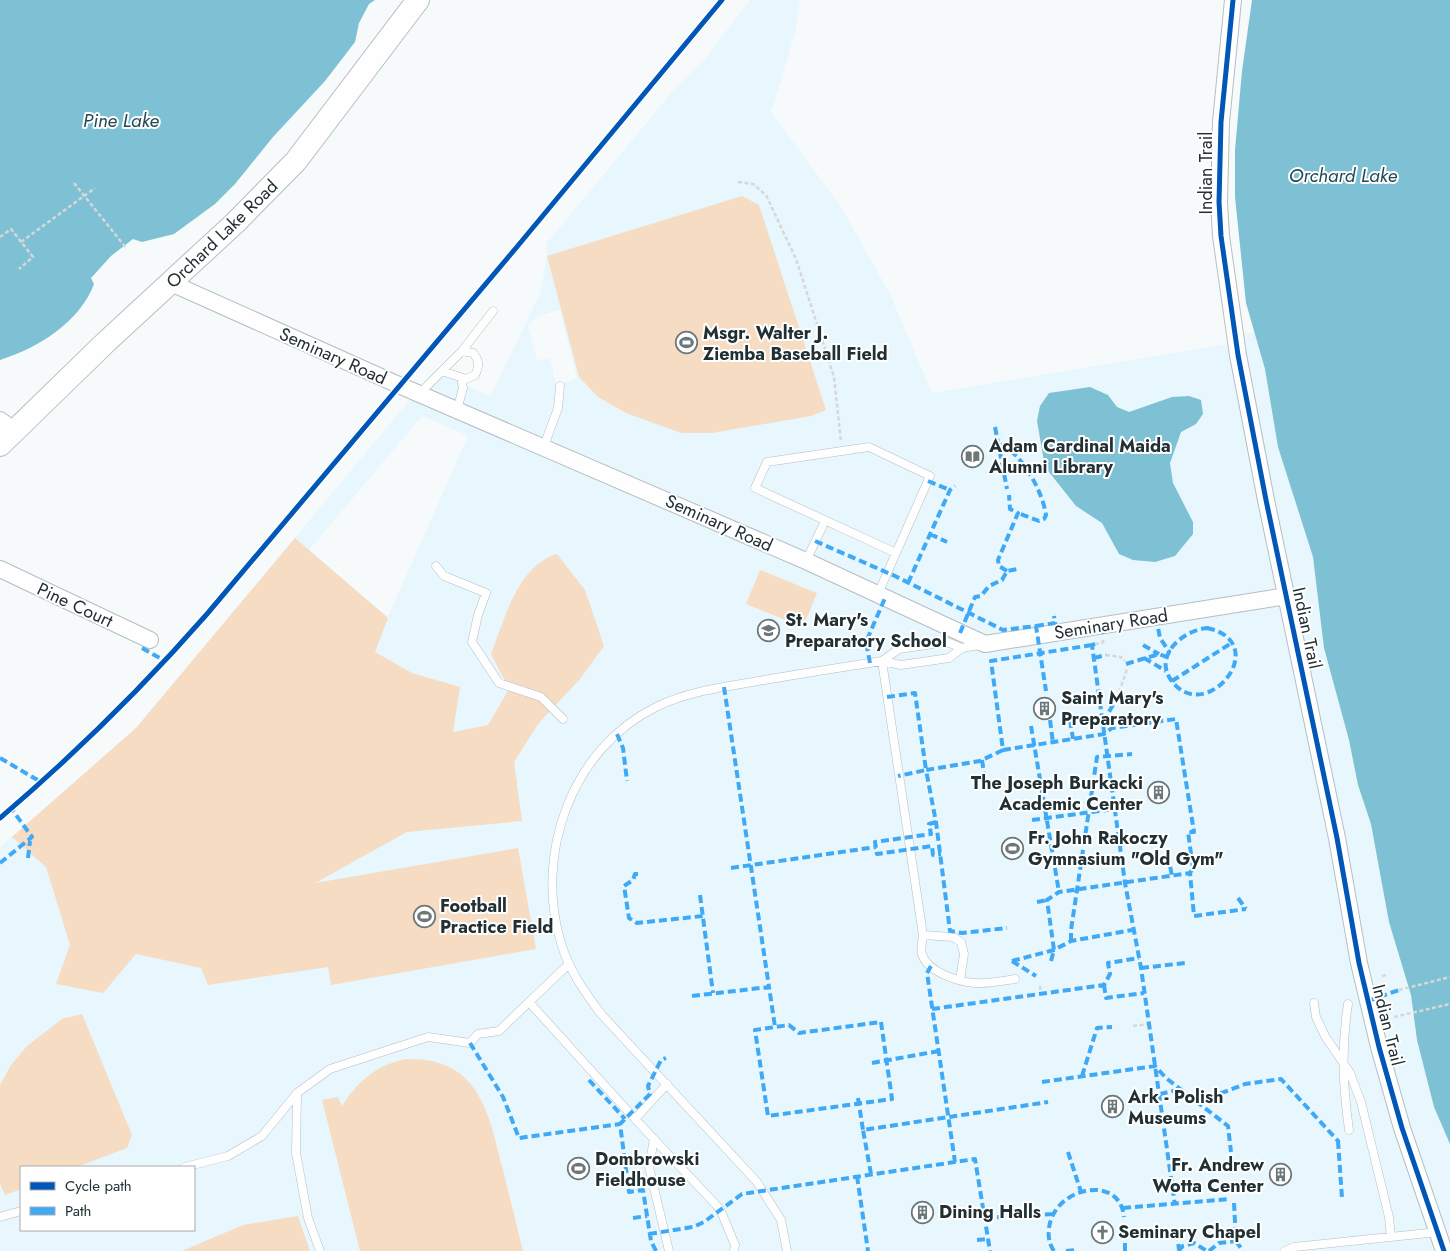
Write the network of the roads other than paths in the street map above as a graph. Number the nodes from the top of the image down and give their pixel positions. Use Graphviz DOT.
graph roads {
  1 [pos="418,0"];
  2 [pos="1233,0"];
  3 [pos="171,283"];
  4 [pos="493,311"];
  5 [pos="462,351"];
  6 [pos="442,371"];
  7 [pos="461,378"];
  8 [pos="560,386"];
  9 [pos="419,394"];
  10 [pos="457,410"];
  11 [pos="5,432"];
  12 [pos="544,446"];
  13 [pos="824,520"];
  14 [pos="896,553"];
  15 [pos="806,561"];
  16 [pos="436,566"];
  17 [pos="0,569"];
  18 [pos="878,594"];
  19 [pos="1287,596"];
  20 [pos="150,640"];
  21 [pos="985,644"];
  22 [pos="962,648"];
  23 [pos="882,661"];
  24 [pos="563,719"];
  25 [pos="923,935"];
  26 [pos="569,964"];
  27 [pos="1015,979"];
  28 [pos="960,980"];
  29 [pos="529,1002"];
  30 [pos="1314,1003"];
  31 [pos="1348,1004"];
  32 [pos="1342,1065"];
  33 [pos="667,1084"];
  34 [pos="298,1092"];
  35 [pos="635,1119"];
  36 [pos="1349,1130"];
  37 [pos="654,1139"];
  38 [pos="189,1166"];
  39 [pos="20,1211"];
  40 [pos="0,1217"];
  41 [pos="1438,1232"];
  42 [pos="1391,1237"];
  43 [pos="320,1251"];
  44 [pos="669,1251"];
  45 [pos="734,1251"];
  46 [pos="787,1251"];
  47 [pos="1285,1251"];
  48 [pos="1444,1251"];
  1 -- 3 [label="main road, Orchard Lake Road"];
  2 -- 19 [label="street, Indian Trail"];
  3 -- 9 [label="street, Seminary Road"];
  3 -- 11 [label="main road, Orchard Lake Road"];
  4 -- 5 [label="lane"];
  5 -- 6 [label="lane"];
  5 -- 7 [label="lane"];
  6 -- 7 [label="lane"];
  6 -- 9 [label="lane"];
  7 -- 10 [label="lane"];
  8 -- 12 [label="lane"];
  9 -- 10 [label="street, Seminary Road"];
  10 -- 12 [label="street, Seminary Road"];
  12 -- 15 [label="street, Seminary Road"];
  13 -- 14 [label="lane"];
  13 -- 14 [label="lane"];
  13 -- 15 [label="lane"];
  14 -- 18 [label="lane"];
  15 -- 18 [label="street, Seminary Road"];
  16 -- 24 [label="lane"];
  17 -- 20 [label="street, Pine Court"];
  18 -- 21 [label="street, Seminary Road"];
  19 -- 21 [label="street, Seminary Road"];
  19 -- 41 [label="street, Indian Trail"];
  21 -- 22 [label="lane"];
  22 -- 23 [label="lane"];
  22 -- 23 [label="lane"];
  23 -- 25 [label="lane"];
  23 -- 26 [label="lane"];
  25 -- 28 [label="lane"];
  25 -- 28 [label="lane"];
  26 -- 29 [label="lane"];
  26 -- 33 [label="lane"];
  27 -- 28 [label="lane"];
  29 -- 34 [label="lane"];
  29 -- 35 [label="lane"];
  30 -- 32 [label="lane"];
  31 -- 32 [label="lane"];
  32 -- 36 [label="lane"];
  32 -- 42 [label="lane"];
  33 -- 35 [label="lane"];
  33 -- 46 [label="lane"];
  34 -- 38 [label="lane"];
  34 -- 43 [label="lane"];
  35 -- 37 [label="lane"];
  37 -- 44 [label="lane"];
  37 -- 45 [label="lane"];
  39 -- 40 [label="lane"];
  41 -- 42 [label="lane"];
  41 -- 48 [label="street, Indian Trail"];
  42 -- 47 [label="lane"];
}
